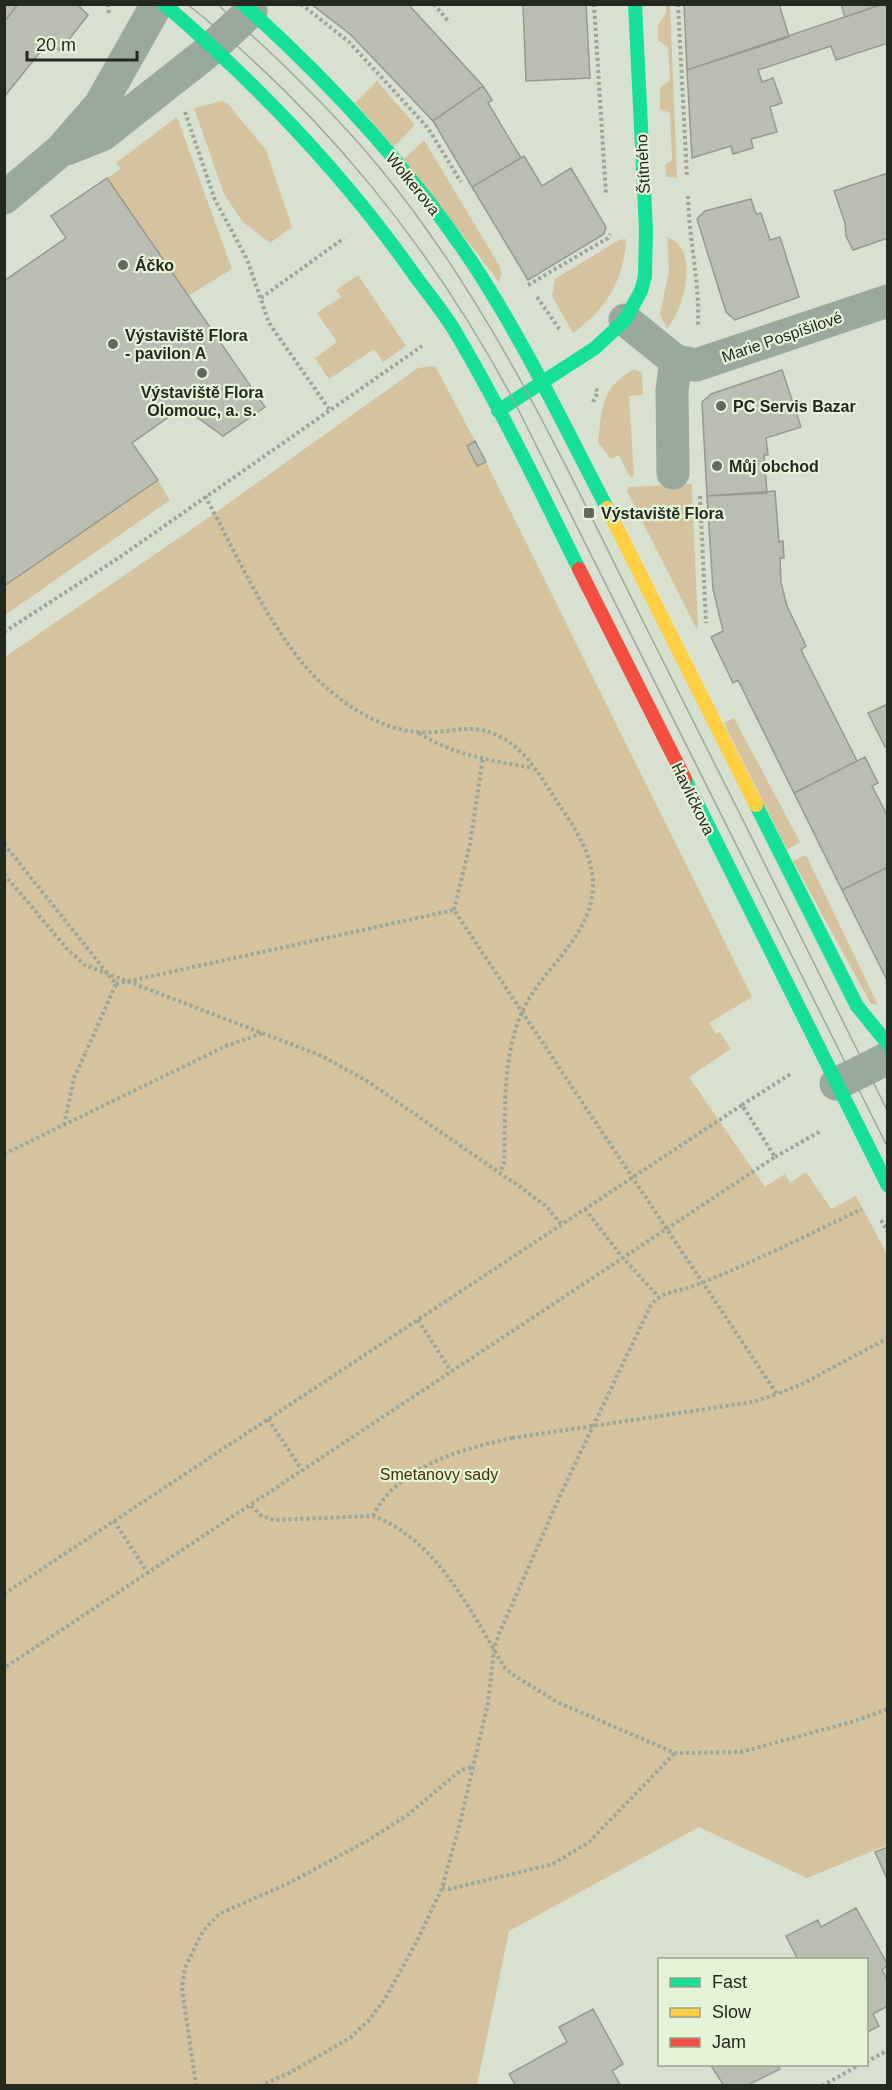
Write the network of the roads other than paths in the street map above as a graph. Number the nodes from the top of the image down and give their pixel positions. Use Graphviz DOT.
graph roads {
  1 [pos="157,4"];
  2 [pos="164,4"];
  3 [pos="635,4"];
  4 [pos="247,8"];
  5 [pos="214,47"];
  6 [pos="60,151"];
  7 [pos="4,198"];
  8 [pos="888,301"];
  9 [pos="625,320"];
  10 [pos="675,361"];
  11 [pos="543,382"];
  12 [pos="498,411"];
  13 [pos="686,481"];
  14 [pos="888,1044"];
  15 [pos="888,1058"];
  16 [pos="836,1084"];
  17 [pos="888,1186"];
  1 -- 6 [label="street, Wolkerova"];
  2 -- 5 [label="street"];
  3 -- 9 [label="street, Štítného"];
  4 -- 5 [label="street, Wolkerova"];
  4 -- 11 [label="street, Wolkerova"];
  5 -- 6 [label="street, Wolkerova"];
  5 -- 12 [label="street"];
  6 -- 7 [label="street, Wolkerova"];
  8 -- 10 [label="street, Marie Pospíšilové"];
  9 -- 10 [label="street"];
  9 -- 11 [label="street, Štítného"];
  10 -- 13 [label="street"];
  11 -- 12 [label="street, Štítného"];
  11 -- 14 [label="street"];
  12 -- 16 [label="street, Havlíčkova"];
  15 -- 16 [label="street"];
  16 -- 17 [label="street, Havlíčkova"];
}
